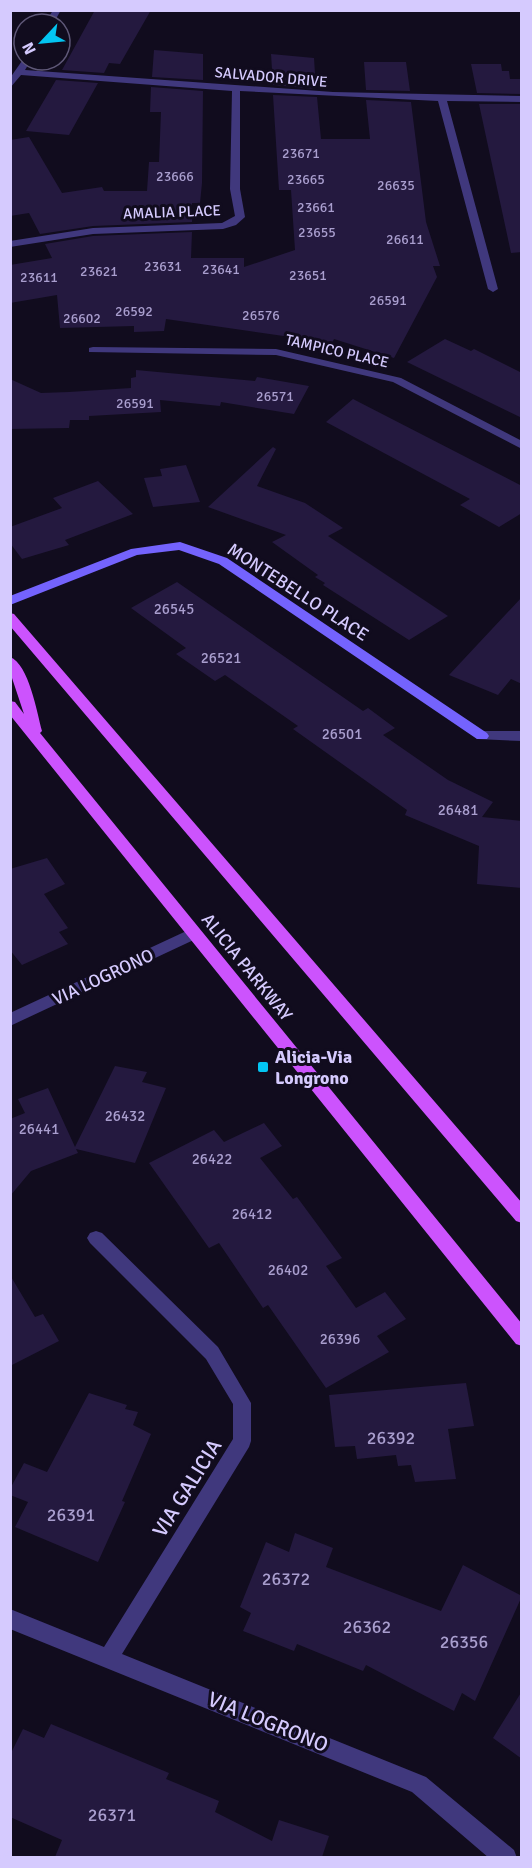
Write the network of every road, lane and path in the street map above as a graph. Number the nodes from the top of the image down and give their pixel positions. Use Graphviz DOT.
graph roads {
  1 [pos="19,72"];
  2 [pos="10,85"];
  3 [pos="236,88"];
  4 [pos="522,99"];
  5 [pos="442,100"];
  6 [pos="10,244"];
  7 [pos="493,289"];
  8 [pos="93,350"];
  9 [pos="522,446"];
  10 [pos="10,602"];
  11 [pos="10,616"];
  12 [pos="10,661"];
  13 [pos="10,705"];
  14 [pos="482,736"];
  15 [pos="522,736"];
  16 [pos="37,738"];
  17 [pos="195,933"];
  18 [pos="10,1020"];
  19 [pos="522,1216"];
  20 [pos="96,1238"];
  21 [pos="522,1338"];
  22 [pos="10,1619"];
  23 [pos="109,1657"];
  24 [pos="506,1857"];
  1 -- 2 [label="street"];
  1 -- 3 [label="street, SALVADOR DRIVE"];
  3 -- 5 [label="street, SALVADOR DRIVE"];
  3 -- 6 [label="street, AMALIA PLACE"];
  4 -- 5 [label="street, SALVADOR DRIVE"];
  5 -- 7 [label="street"];
  8 -- 9 [label="street, TAMPICO PLACE"];
  10 -- 14 [label="street, MONTEBELLO PLACE"];
  11 -- 19 [label="main road"];
  12 -- 16 [label="main road"];
  13 -- 16 [label="main road, ALICIA PARKWAY"];
  14 -- 15 [label="street"];
  16 -- 17 [label="main road, ALICIA PARKWAY"];
  17 -- 18 [label="street, VIA LOGRONO"];
  17 -- 21 [label="main road, ALICIA PARKWAY"];
  20 -- 23 [label="street, VIA GALICIA"];
  22 -- 23 [label="street, VIA LOGRONO"];
  23 -- 24 [label="street, VIA LOGRONO"];
}
